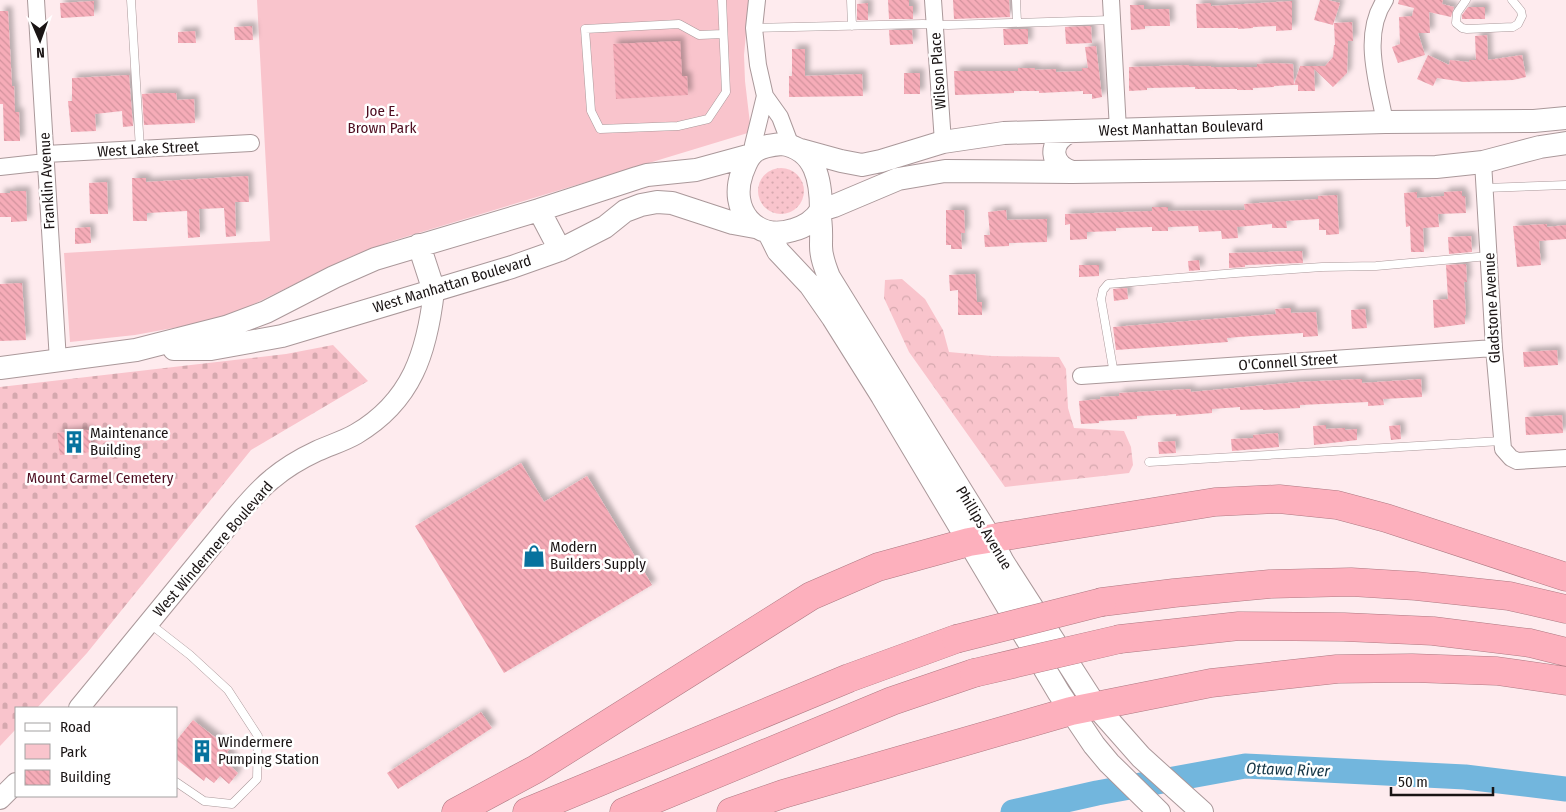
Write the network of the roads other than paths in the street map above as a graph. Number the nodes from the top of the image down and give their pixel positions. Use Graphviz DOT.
graph roads {
  1 [pos="36,0"];
  2 [pos="131,0"];
  3 [pos="722,0"];
  4 [pos="757,0"];
  5 [pos="851,0"];
  6 [pos="933,0"];
  7 [pos="1016,0"];
  8 [pos="1110,0"];
  9 [pos="1385,0"];
  10 [pos="1466,0"];
  11 [pos="1512,0"];
  12 [pos="1112,20"];
  13 [pos="1017,22"];
  14 [pos="935,24"];
  15 [pos="852,26"];
  16 [pos="754,28"];
  17 [pos="723,34"];
  18 [pos="765,96"];
  19 [pos="1566,118"];
  20 [pos="1386,122"];
  21 [pos="1118,130"];
  22 [pos="1068,132"];
  23 [pos="943,142"];
  24 [pos="1566,143"];
  25 [pos="251,144"];
  26 [pos="796,148"];
  27 [pos="140,149"];
  28 [pos="752,154"];
  29 [pos="46,158"];
  30 [pos="1483,162"];
  31 [pos="0,167"];
  32 [pos="1072,172"];
  33 [pos="1566,185"];
  34 [pos="1485,188"];
  35 [pos="539,210"];
  36 [pos="820,212"];
  37 [pos="762,230"];
  38 [pos="419,245"];
  39 [pos="560,250"];
  40 [pos="1489,256"];
  41 [pos="434,290"];
  42 [pos="1494,348"];
  43 [pos="136,350"];
  44 [pos="58,361"];
  45 [pos="0,368"];
  46 [pos="1114,374"];
  47 [pos="1082,376"];
  48 [pos="1503,447"];
  49 [pos="1566,458"];
  50 [pos="1149,462"];
  51 [pos="980,540"];
  52 [pos="1566,577"];
  53 [pos="1566,609"];
  54 [pos="149,622"];
  55 [pos="1566,652"];
  56 [pos="1566,681"];
  57 [pos="1075,703"];
  58 [pos="82,707"];
  59 [pos="15,783"];
  60 [pos="178,783"];
  61 [pos="0,799"];
  62 [pos="456,812"];
  63 [pos="527,812"];
  64 [pos="624,812"];
  65 [pos="731,812"];
  66 [pos="1159,812"];
  67 [pos="1202,812"];
  1 -- 29 [label="street, Franklin Avenue"];
  2 -- 27 [label="lane"];
  3 -- 17 [label="lane"];
  4 -- 16 [label="street"];
  5 -- 15 [label="lane"];
  6 -- 14 [label="street, Wilson Place"];
  7 -- 13 [label="lane"];
  8 -- 12 [label="street"];
  9 -- 20 [label="street"];
  10 -- 11 [label="lane"];
  12 -- 13 [label="lane"];
  12 -- 21 [label="street"];
  13 -- 14 [label="lane"];
  14 -- 15 [label="lane"];
  14 -- 23 [label="street, Wilson Place"];
  15 -- 16 [label="lane"];
  16 -- 18 [label="street"];
  17 -- 17 [label="lane"];
  18 -- 26 [label="street"];
  18 -- 28 [label="street"];
  19 -- 20 [label="main road, West Manhattan Boulevard"];
  20 -- 21 [label="main road, West Manhattan Boulevard"];
  21 -- 22 [label="main road, West Manhattan Boulevard"];
  22 -- 23 [label="main road, West Manhattan Boulevard"];
  22 -- 32 [label="main road"];
  23 -- 26 [label="main road, West Manhattan Boulevard"];
  24 -- 30 [label="main road"];
  25 -- 27 [label="street, West Lake Street"];
  26 -- 28 [label="main road"];
  26 -- 36 [label="main road"];
  27 -- 29 [label="street, West Lake Street"];
  28 -- 35 [label="main road, West Manhattan Boulevard"];
  28 -- 37 [label="main road"];
  29 -- 31 [label="street, West Lake Street"];
  29 -- 44 [label="street, Franklin Avenue"];
  30 -- 32 [label="main road"];
  30 -- 34 [label="street, Gladstone Avenue"];
  32 -- 36 [label="main road"];
  33 -- 34 [label="lane"];
  34 -- 40 [label="street, Gladstone Avenue"];
  35 -- 38 [label="main road, West Manhattan Boulevard"];
  35 -- 39 [label="main road"];
  36 -- 37 [label="main road"];
  36 -- 51 [label="main road, Phillips Avenue"];
  37 -- 39 [label="main road, West Manhattan Boulevard"];
  37 -- 51 [label="main road"];
  38 -- 41 [label="main road"];
  38 -- 43 [label="main road, West Manhattan Boulevard"];
  39 -- 41 [label="main road, West Manhattan Boulevard"];
  40 -- 42 [label="street, Gladstone Avenue"];
  40 -- 46 [label="lane"];
  41 -- 43 [label="main road, West Manhattan Boulevard"];
  41 -- 54 [label="street, West Windermere Boulevard"];
  42 -- 46 [label="street, O'Connell Street"];
  42 -- 48 [label="street, Gladstone Avenue"];
  43 -- 44 [label="main road, West Manhattan Boulevard"];
  44 -- 45 [label="main road, West Manhattan Boulevard"];
  46 -- 47 [label="street, O'Connell Street"];
  48 -- 49 [label="street"];
  48 -- 50 [label="lane"];
  51 -- 52 [label="highway"];
  51 -- 57 [label="main road"];
  51 -- 57 [label="main road, Phillips Avenue"];
  51 -- 62 [label="highway"];
  53 -- 63 [label="highway, bridge"];
  54 -- 58 [label="street, West Windermere Boulevard"];
  54 -- 60 [label="lane"];
  55 -- 64 [label="highway, bridge"];
  56 -- 57 [label="highway"];
  57 -- 65 [label="highway"];
  57 -- 66 [label="main road, Phillips Avenue"];
  57 -- 67 [label="main road, Phillips Avenue"];
  59 -- 61 [label="street"];
}
